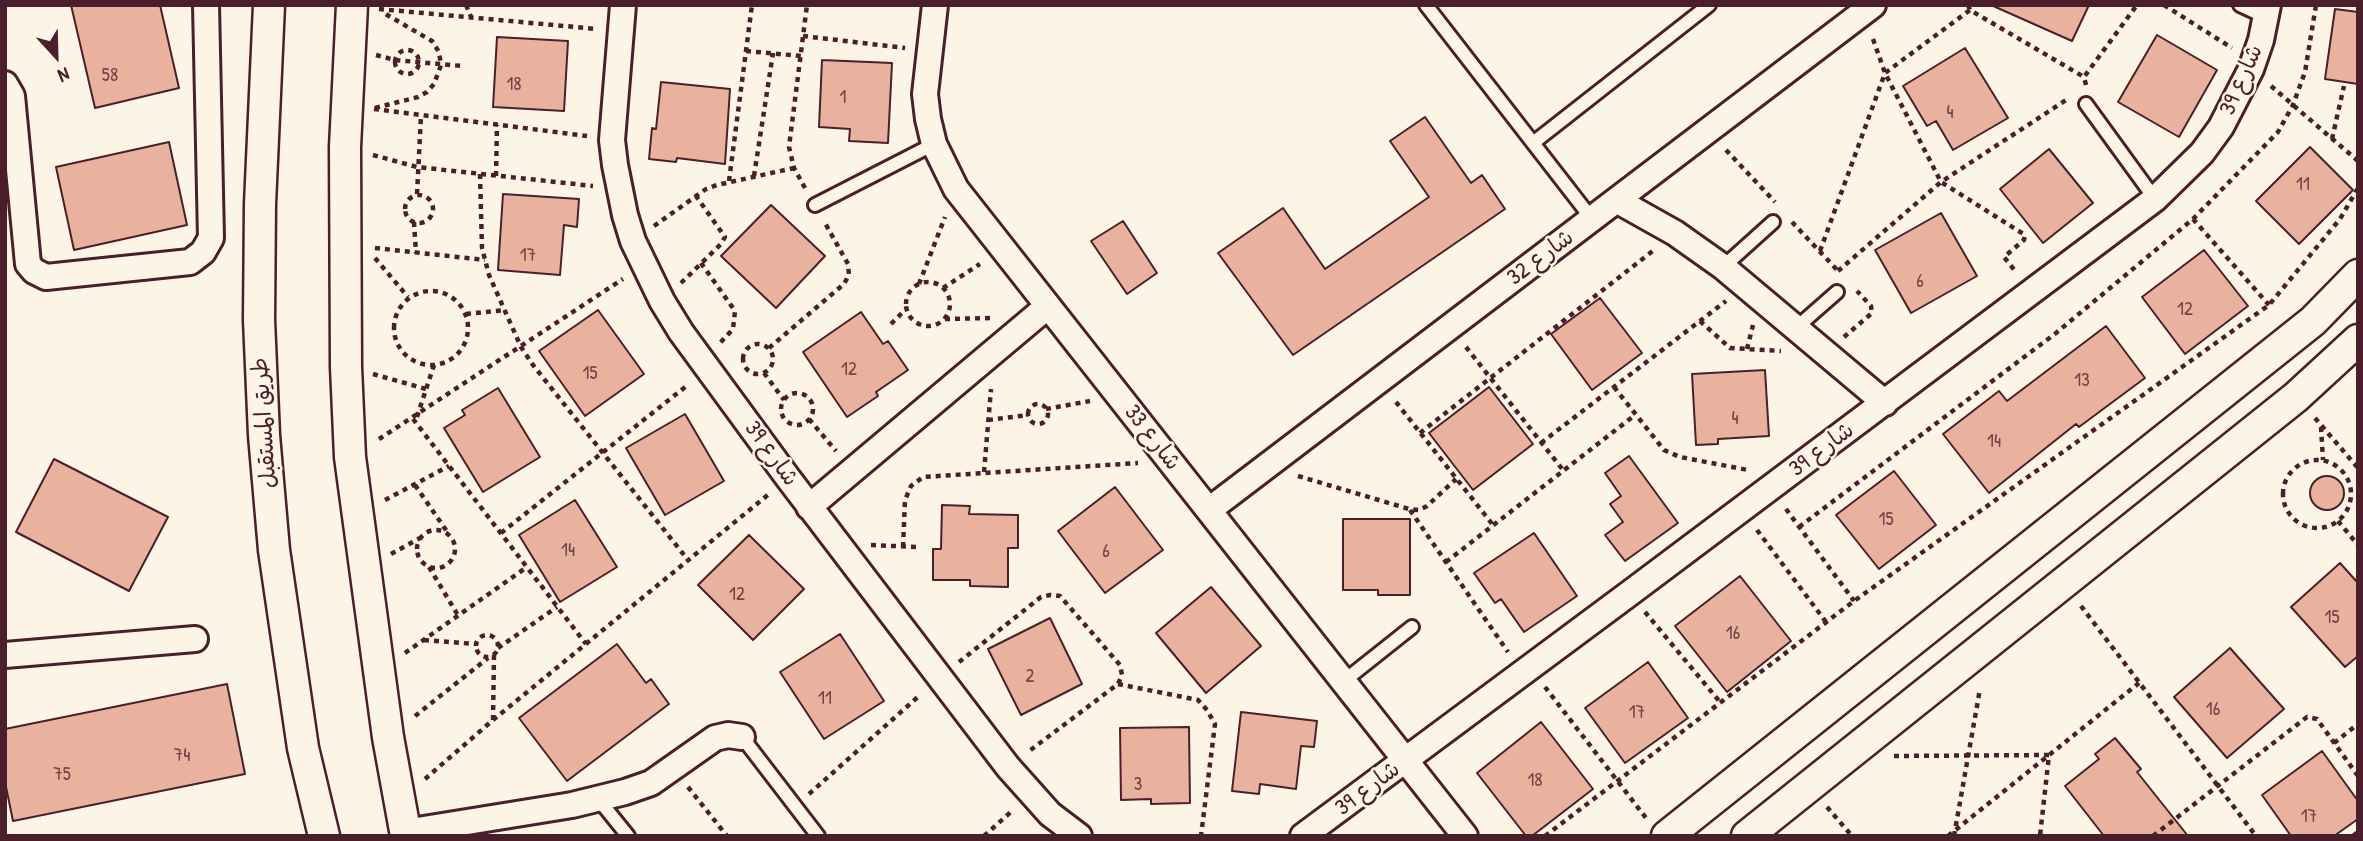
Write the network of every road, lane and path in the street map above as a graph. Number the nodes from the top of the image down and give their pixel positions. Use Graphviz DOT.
graph roads {
  1 [pos="205,5"];
  2 [pos="269,5"];
  3 [pos="352,5"];
  4 [pos="466,5"];
  5 [pos="623,5"];
  6 [pos="752,5"];
  7 [pos="807,5"];
  8 [pos="935,5"];
  9 [pos="1426,5"];
  10 [pos="1709,5"];
  11 [pos="2137,5"];
  12 [pos="2164,5"];
  13 [pos="2240,5"];
  14 [pos="2316,5"];
  15 [pos="1969,8"];
  16 [pos="1868,9"];
  17 [pos="2267,11"];
  18 [pos="471,17"];
  19 [pos="620,31"];
  20 [pos="803,36"];
  21 [pos="349,46"];
  22 [pos="746,51"];
  23 [pos="930,51"];
  24 [pos="773,53"];
  25 [pos="801,56"];
  26 [pos="395,61"];
  27 [pos="419,63"];
  28 [pos="441,65"];
  29 [pos="2253,65"];
  30 [pos="462,66"];
  31 [pos="1885,73"];
  32 [pos="2084,77"];
  33 [pos="5,83"];
  34 [pos="2344,86"];
  35 [pos="2077,93"];
  36 [pos="2068,99"];
  37 [pos="2086,104"];
  38 [pos="2293,105"];
  39 [pos="421,116"];
  40 [pos="497,125"];
  41 [pos="1708,131"];
  42 [pos="2332,139"];
  43 [pos="612,140"];
  44 [pos="1533,143"];
  45 [pos="934,144"];
  46 [pos="345,147"];
  47 [pos="2358,162"];
  48 [pos="417,167"];
  49 [pos="794,168"];
  50 [pos="480,174"];
  51 [pos="496,176"];
  52 [pos="754,176"];
  53 [pos="729,181"];
  54 [pos="1941,183"];
  55 [pos="2358,188"];
  56 [pos="619,189"];
  57 [pos="956,189"];
  58 [pos="417,194"];
  59 [pos="696,196"];
  60 [pos="2155,199"];
  61 [pos="1618,201"];
  62 [pos="816,205"];
  63 [pos="1592,219"];
  64 [pos="2193,219"];
  65 [pos="414,222"];
  66 [pos="1773,222"];
  67 [pos="1675,233"];
  68 [pos="633,240"];
  69 [pos="1003,249"];
  70 [pos="1820,251"];
  71 [pos="416,253"];
  72 [pos="485,260"];
  73 [pos="701,263"];
  74 [pos="645,265"];
  75 [pos="1723,267"];
  76 [pos="1838,271"];
  77 [pos="2358,275"];
  78 [pos="1843,276"];
  79 [pos="919,285"];
  80 [pos="1746,286"];
  81 [pos="943,288"];
  82 [pos="1856,290"];
  83 [pos="1838,292"];
  84 [pos="2031,292"];
  85 [pos="408,297"];
  86 [pos="662,301"];
  87 [pos="2269,305"];
  88 [pos="1048,306"];
  89 [pos="906,309"];
  90 [pos="505,310"];
  91 [pos="466,314"];
  92 [pos="1700,321"];
  93 [pos="891,324"];
  94 [pos="1450,327"];
  95 [pos="1796,328"];
  96 [pos="2358,340"];
  97 [pos="522,347"];
  98 [pos="769,348"];
  99 [pos="993,352"];
  100 [pos="1825,352"];
  101 [pos="434,365"];
  102 [pos="705,365"];
  103 [pos="346,367"];
  104 [pos="764,373"];
  105 [pos="1490,377"];
  106 [pos="1380,381"];
  107 [pos="1614,387"];
  108 [pos="426,389"];
  109 [pos="1119,396"];
  110 [pos="2296,397"];
  111 [pos="784,400"];
  112 [pos="1885,403"];
  113 [pos="1046,409"];
  114 [pos="1028,415"];
  115 [pos="1635,415"];
  116 [pos="415,418"];
  117 [pos="810,419"];
  118 [pos="988,420"];
  119 [pos="2322,426"];
  120 [pos="1420,433"];
  121 [pos="1541,443"];
  122 [pos="603,453"];
  123 [pos="350,457"];
  124 [pos="2323,460"];
  125 [pos="1170,461"];
  126 [pos="449,466"];
  127 [pos="1266,467"];
  128 [pos="2358,468"];
  129 [pos="1563,470"];
  130 [pos="852,471"];
  131 [pos="984,471"];
  132 [pos="788,478"];
  133 [pos="1457,479"];
  134 [pos="1778,483"];
  135 [pos="415,485"];
  136 [pos="809,506"];
  137 [pos="1409,509"];
  138 [pos="1742,509"];
  139 [pos="1209,510"];
  140 [pos="357,514"];
  141 [pos="2339,521"];
  142 [pos="1493,525"];
  143 [pos="1799,527"];
  144 [pos="501,533"];
  145 [pos="451,537"];
  146 [pos="2358,545"];
  147 [pos="903,547"];
  148 [pos="688,560"];
  149 [pos="1446,562"];
  150 [pos="429,566"];
  151 [pos="527,567"];
  152 [pos="2064,583"];
  153 [pos="1630,593"];
  154 [pos="1854,601"];
  155 [pos="557,607"];
  156 [pos="459,617"];
  157 [pos="1826,622"];
  158 [pos="1412,627"];
  159 [pos="195,639"];
  160 [pos="424,640"];
  161 [pos="1988,643"];
  162 [pos="475,644"];
  163 [pos="586,644"];
  164 [pos="498,648"];
  165 [pos="5,655"];
  166 [pos="495,655"];
  167 [pos="488,658"];
  168 [pos="379,671"];
  169 [pos="1527,671"];
  170 [pos="939,677"];
  171 [pos="1344,681"];
  172 [pos="2139,683"];
  173 [pos="1118,684"];
  174 [pos="1720,702"];
  175 [pos="493,720"];
  176 [pos="2358,724"];
  177 [pos="388,737"];
  178 [pos="742,737"];
  179 [pos="2334,743"];
  180 [pos="2049,755"];
  181 [pos="1847,756"];
  182 [pos="1968,756"];
  183 [pos="1406,761"];
  184 [pos="1008,767"];
  185 [pos="673,768"];
  186 [pos="2358,776"];
  187 [pos="1617,781"];
  188 [pos="2217,785"];
  189 [pos="1031,795"];
  190 [pos="400,800"];
  191 [pos="599,800"];
  192 [pos="796,807"];
  193 [pos="1659,830"];
  194 [pos="2358,832"];
  195 [pos="1954,833"];
  196 [pos="406,834"];
  197 [pos="324,836"];
  198 [pos="628,836"];
  199 [pos="727,836"];
  200 [pos="818,836"];
  201 [pos="984,836"];
  202 [pos="1079,836"];
  203 [pos="1201,836"];
  204 [pos="1303,836"];
  205 [pos="1465,836"];
  206 [pos="1545,836"];
  207 [pos="1747,836"];
  208 [pos="1948,836"];
  209 [pos="2040,836"];
  210 [pos="2153,836"];
  211 [pos="2256,836"];
  212 [pos="2353,836"];
  1 -- 33 [label="street"];
  2 -- 197 [label="street, طريق المستقبل"];
  3 -- 21 [label="street"];
  4 -- 18 [label="path"];
  5 -- 19 [label="street, شارع 39"];
  6 -- 22 [label="path"];
  7 -- 20 [label="path"];
  8 -- 23 [label="street, شارع 33"];
  9 -- 44 [label="lane"];
  10 -- 44 [label="lane"];
  11 -- 32 [label="path"];
  12 -- 29 [label="path"];
  13 -- 17 [label="lane"];
  14 -- 38 [label="path"];
  15 -- 31 [label="path"];
  15 -- 32 [label="path"];
  16 -- 31 [label="path"];
  16 -- 41 [label="street, شارع 32"];
  17 -- 29 [label="street, شارع 39"];
  18 -- 19 [label="path"];
  18 -- 28 [label="path"];
  19 -- 43 [label="street, شارع 39"];
  20 -- 23 [label="path"];
  20 -- 25 [label="path"];
  21 -- 26 [label="path"];
  21 -- 46 [label="street"];
  22 -- 24 [label="path"];
  22 -- 53 [label="path"];
  23 -- 45 [label="street, شارع 33"];
  24 -- 25 [label="path"];
  24 -- 52 [label="path"];
  25 -- 49 [label="path"];
  26 -- 27 [label="path"];
  26 -- 27 [label="path"];
  26 -- 27 [label="path"];
  27 -- 28 [label="path"];
  28 -- 30 [label="path"];
  28 -- 39 [label="path"];
  29 -- 38 [label="path"];
  29 -- 60 [label="street, شارع 39"];
  31 -- 54 [label="path"];
  31 -- 70 [label="path"];
  32 -- 35 [label="path"];
  34 -- 42 [label="path"];
  36 -- 54 [label="path"];
  37 -- 60 [label="lane"];
  38 -- 42 [label="path"];
  38 -- 64 [label="path"];
  39 -- 40 [label="path"];
  39 -- 48 [label="path"];
  40 -- 43 [label="path"];
  40 -- 51 [label="path"];
  41 -- 61 [label="street, شارع 32"];
  41 -- 70 [label="path"];
  42 -- 47 [label="path"];
  43 -- 56 [label="street, شارع 39"];
  44 -- 63 [label="lane"];
  45 -- 57 [label="street, شارع 33"];
  45 -- 62 [label="lane"];
  46 -- 48 [label="path"];
  46 -- 103 [label="street"];
  48 -- 50 [label="path"];
  48 -- 58 [label="path"];
  49 -- 52 [label="path"];
  49 -- 62 [label="path"];
  50 -- 51 [label="path"];
  50 -- 72 [label="path"];
  51 -- 56 [label="path"];
  52 -- 53 [label="path"];
  53 -- 59 [label="path"];
  54 -- 76 [label="path"];
  54 -- 84 [label="path"];
  55 -- 87 [label="path"];
  56 -- 68 [label="street, شارع 39"];
  57 -- 69 [label="street, شارع 33"];
  57 -- 79 [label="path"];
  58 -- 65 [label="path"];
  58 -- 65 [label="path"];
  59 -- 68 [label="path"];
  59 -- 73 [label="path"];
  60 -- 84 [label="street, شارع 39"];
  61 -- 63 [label="street, شارع 32"];
  61 -- 67 [label="street"];
  62 -- 98 [label="path"];
  63 -- 94 [label="street, شارع 32"];
  64 -- 87 [label="path"];
  64 -- 143 [label="path"];
  65 -- 71 [label="path"];
  66 -- 75 [label="lane"];
  67 -- 75 [label="street"];
  67 -- 105 [label="path"];
  68 -- 74 [label="street, شارع 39"];
  69 -- 81 [label="path"];
  69 -- 88 [label="street, شارع 33"];
  70 -- 76 [label="path"];
  71 -- 72 [label="path"];
  71 -- 85 [label="path"];
  72 -- 90 [label="path"];
  73 -- 86 [label="path"];
  73 -- 102 [label="path"];
  74 -- 86 [label="street, شارع 39"];
  74 -- 97 [label="path"];
  75 -- 80 [label="street"];
  76 -- 78 [label="path"];
  77 -- 193 [label="street"];
  79 -- 81 [label="path"];
  79 -- 89 [label="path"];
  80 -- 92 [label="path"];
  80 -- 95 [label="street"];
  81 -- 89 [label="path"];
  82 -- 100 [label="path"];
  83 -- 95 [label="lane"];
  84 -- 112 [label="street, شارع 39"];
  85 -- 91 [label="path"];
  85 -- 101 [label="path"];
  86 -- 102 [label="street, شارع 39"];
  87 -- 154 [label="path"];
  88 -- 99 [label="street"];
  88 -- 109 [label="street, شارع 33"];
  89 -- 93 [label="path"];
  90 -- 91 [label="path"];
  90 -- 97 [label="path"];
  91 -- 101 [label="path"];
  92 -- 100 [label="path"];
  92 -- 107 [label="path"];
  94 -- 105 [label="path"];
  94 -- 106 [label="street, شارع 32"];
  95 -- 100 [label="street"];
  96 -- 110 [label="street"];
  97 -- 116 [label="path"];
  97 -- 122 [label="path"];
  98 -- 104 [label="path"];
  98 -- 104 [label="path"];
  99 -- 118 [label="path"];
  99 -- 130 [label="street"];
  100 -- 112 [label="street"];
  101 -- 108 [label="path"];
  102 -- 122 [label="path"];
  102 -- 132 [label="street, شارع 39"];
  103 -- 108 [label="path"];
  103 -- 123 [label="street"];
  104 -- 111 [label="path"];
  105 -- 120 [label="path"];
  105 -- 121 [label="path"];
  106 -- 120 [label="path"];
  106 -- 127 [label="street, شارع 32"];
  107 -- 115 [label="path"];
  107 -- 121 [label="path"];
  108 -- 116 [label="path"];
  109 -- 113 [label="path"];
  109 -- 125 [label="street, شارع 33"];
  110 -- 119 [label="path"];
  110 -- 152 [label="street"];
  111 -- 117 [label="path"];
  111 -- 117 [label="path"];
  112 -- 134 [label="street, شارع 39"];
  113 -- 114 [label="path"];
  113 -- 114 [label="path"];
  114 -- 118 [label="path"];
  115 -- 129 [label="path"];
  115 -- 134 [label="path"];
  116 -- 123 [label="path"];
  116 -- 126 [label="path"];
  117 -- 130 [label="path"];
  118 -- 131 [label="path"];
  119 -- 124 [label="path"];
  119 -- 128 [label="path"];
  120 -- 133 [label="path"];
  121 -- 129 [label="path"];
  122 -- 144 [label="path"];
  122 -- 148 [label="path"];
  123 -- 140 [label="street"];
  124 -- 141 [label="path"];
  124 -- 141 [label="path"];
  125 -- 131 [label="path"];
  125 -- 139 [label="street, شارع 33"];
  126 -- 135 [label="path"];
  126 -- 144 [label="path"];
  127 -- 137 [label="path"];
  127 -- 139 [label="street, شارع 32"];
  129 -- 142 [label="path"];
  130 -- 136 [label="street"];
  131 -- 147 [label="path"];
  132 -- 136 [label="street, شارع 39"];
  132 -- 148 [label="path"];
  133 -- 137 [label="path"];
  133 -- 142 [label="path"];
  134 -- 138 [label="street, شارع 39"];
  134 -- 143 [label="path"];
  135 -- 140 [label="path"];
  135 -- 145 [label="path"];
  136 -- 170 [label="street, شارع 39"];
  137 -- 149 [label="path"];
  138 -- 153 [label="street, شارع 39"];
  138 -- 157 [label="path"];
  139 -- 171 [label="street, شارع 33"];
  140 -- 168 [label="street"];
  141 -- 146 [label="path"];
  142 -- 149 [label="path"];
  143 -- 154 [label="path"];
  144 -- 151 [label="path"];
  145 -- 150 [label="path"];
  145 -- 150 [label="path"];
  148 -- 163 [label="path"];
  149 -- 169 [label="path"];
  150 -- 156 [label="path"];
  151 -- 155 [label="path"];
  151 -- 156 [label="path"];
  152 -- 161 [label="street"];
  152 -- 172 [label="path"];
  153 -- 169 [label="street, شارع 39"];
  153 -- 174 [label="path"];
  154 -- 157 [label="path"];
  155 -- 163 [label="path"];
  155 -- 164 [label="path"];
  156 -- 160 [label="path"];
  157 -- 174 [label="path"];
  158 -- 171 [label="lane"];
  159 -- 165 [label="street"];
  160 -- 162 [label="path"];
  160 -- 168 [label="path"];
  161 -- 181 [label="street"];
  161 -- 182 [label="path"];
  162 -- 164 [label="path"];
  162 -- 167 [label="path"];
  163 -- 175 [label="path"];
  164 -- 166 [label="path"];
  166 -- 167 [label="path"];
  166 -- 175 [label="path"];
  167 -- 177 [label="path"];
  168 -- 177 [label="street"];
  169 -- 183 [label="street, شارع 39"];
  169 -- 187 [label="path"];
  170 -- 173 [label="path"];
  170 -- 184 [label="street, شارع 39"];
  170 -- 192 [label="path"];
  171 -- 183 [label="street, شارع 33"];
  172 -- 180 [label="path"];
  172 -- 188 [label="path"];
  173 -- 184 [label="path"];
  173 -- 203 [label="path"];
  174 -- 187 [label="path"];
  175 -- 190 [label="path"];
  176 -- 179 [label="path"];
  177 -- 190 [label="street"];
  178 -- 185 [label="street"];
  178 -- 192 [label="lane"];
  179 -- 186 [label="path"];
  179 -- 188 [label="path"];
  180 -- 182 [label="path"];
  180 -- 195 [label="path"];
  180 -- 209 [label="path"];
  181 -- 182 [label="path"];
  181 -- 207 [label="street"];
  182 -- 195 [label="path"];
  183 -- 204 [label="street, شارع 39"];
  183 -- 205 [label="street, شارع 33"];
  184 -- 189 [label="street, شارع 39"];
  185 -- 191 [label="street"];
  185 -- 199 [label="path"];
  187 -- 193 [label="path"];
  187 -- 206 [label="path"];
  188 -- 210 [label="path"];
  188 -- 211 [label="path"];
  189 -- 201 [label="path"];
  189 -- 202 [label="street, شارع 39"];
  190 -- 196 [label="street"];
  191 -- 196 [label="street"];
  191 -- 198 [label="lane"];
  192 -- 200 [label="lane"];
  194 -- 212 [label="path"];
  195 -- 208 [label="path"];
}
